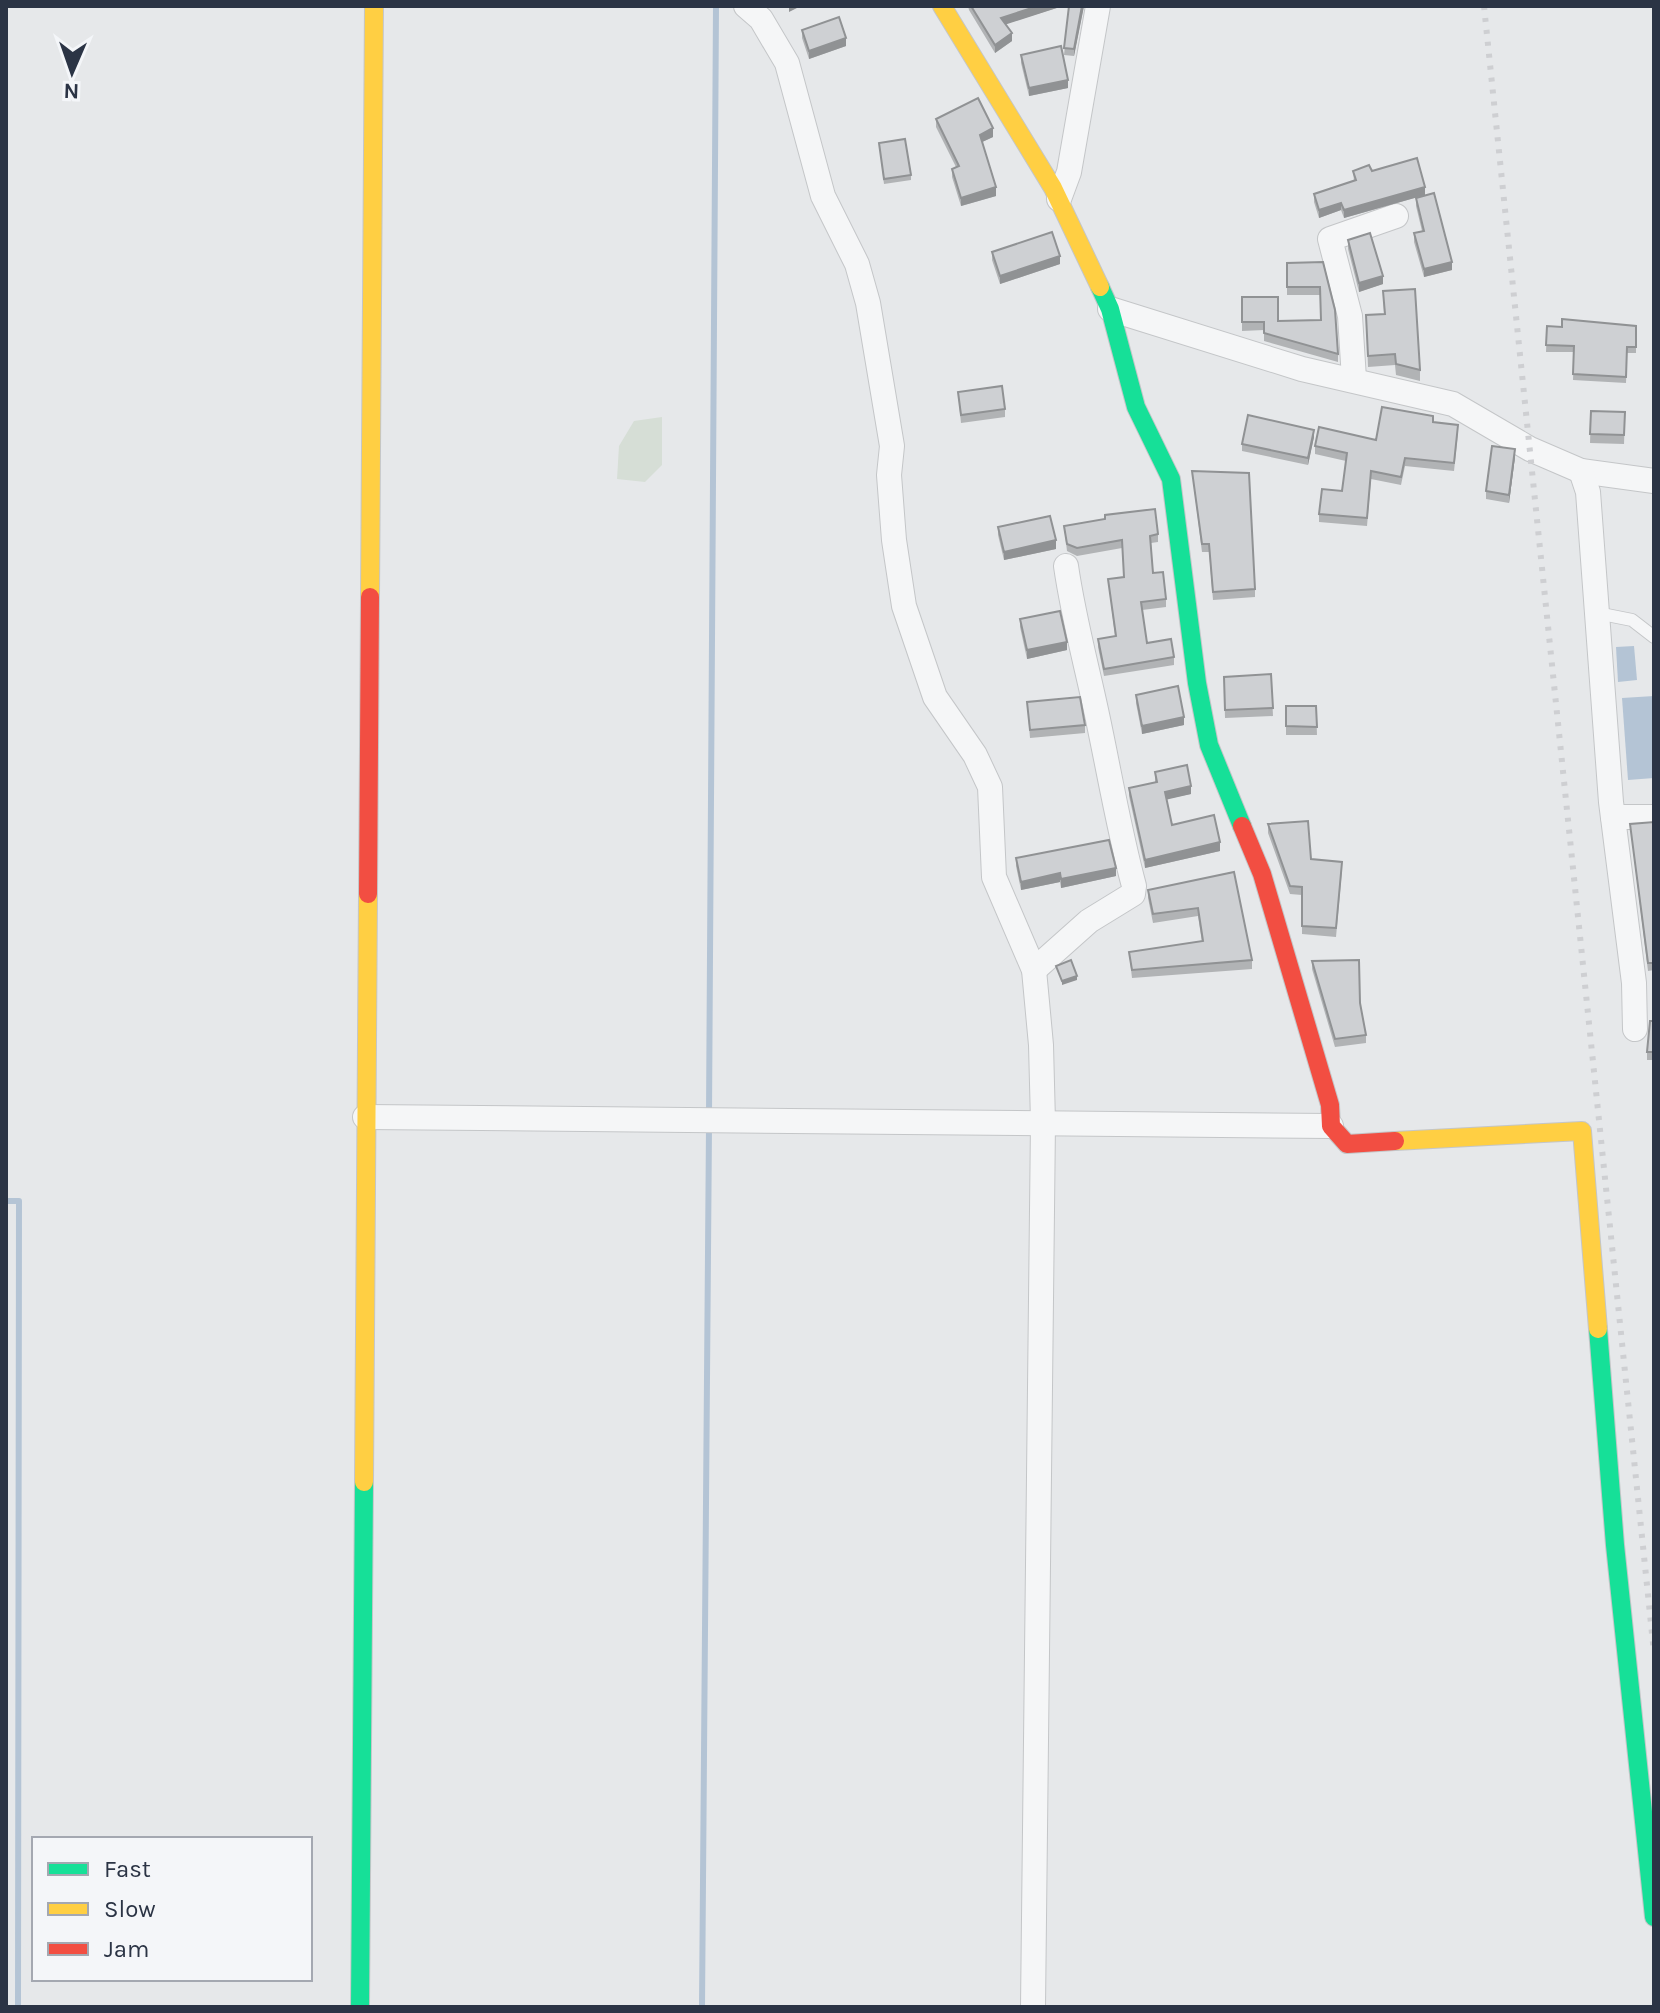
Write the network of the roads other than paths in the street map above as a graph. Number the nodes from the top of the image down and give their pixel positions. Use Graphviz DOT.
graph roads {
  1 [pos="374,6"];
  2 [pos="746,6"];
  3 [pos="942,6"];
  4 [pos="1098,6"];
  5 [pos="1059,199"];
  6 [pos="1396,216"];
  7 [pos="1110,309"];
  8 [pos="1354,379"];
  9 [pos="1581,471"];
  10 [pos="1654,481"];
  11 [pos="1066,566"];
  12 [pos="1597,613"];
  13 [pos="1654,637"];
  14 [pos="1613,817"];
  15 [pos="1654,817"];
  16 [pos="1034,970"];
  17 [pos="1644,982"];
  18 [pos="1635,1029"];
  19 [pos="365,1117"];
  20 [pos="1043,1122"];
  21 [pos="1331,1126"];
  22 [pos="1654,1917"];
  23 [pos="360,2007"];
  24 [pos="1033,2007"];
  1 -- 19 [label="street"];
  2 -- 16 [label="street"];
  3 -- 5 [label="street"];
  4 -- 5 [label="street"];
  5 -- 7 [label="street"];
  6 -- 8 [label="street"];
  7 -- 8 [label="street"];
  7 -- 21 [label="street"];
  8 -- 9 [label="street"];
  9 -- 10 [label="street"];
  9 -- 12 [label="street"];
  11 -- 16 [label="street"];
  12 -- 13 [label="lane"];
  12 -- 14 [label="street"];
  14 -- 15 [label="street"];
  14 -- 17 [label="street"];
  16 -- 20 [label="street"];
  17 -- 18 [label="street"];
  19 -- 20 [label="street"];
  19 -- 23 [label="street"];
  20 -- 21 [label="street"];
  20 -- 24 [label="street"];
  21 -- 22 [label="street"];
}
